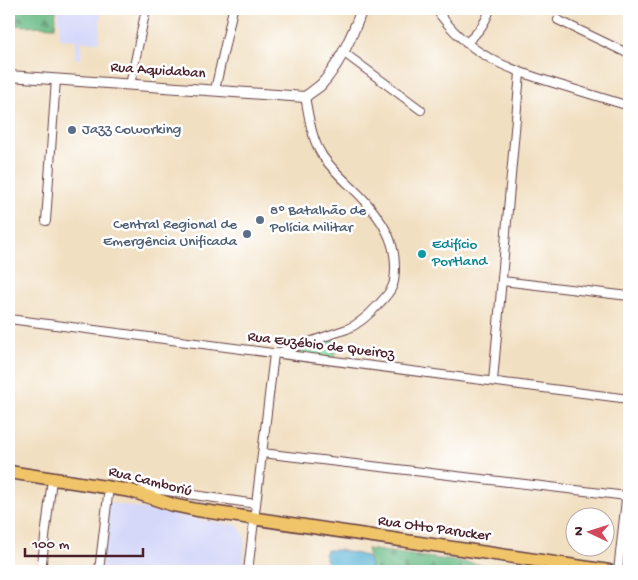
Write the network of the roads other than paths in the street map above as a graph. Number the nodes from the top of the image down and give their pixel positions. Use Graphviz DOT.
graph roads {
  1 [pos="146,9"];
  2 [pos="233,9"];
  3 [pos="362,9"];
  4 [pos="436,9"];
  5 [pos="490,9"];
  6 [pos="558,20"];
  7 [pos="466,43"];
  8 [pos="343,52"];
  9 [pos="629,54"];
  10 [pos="520,73"];
  11 [pos="9,76"];
  12 [pos="56,79"];
  13 [pos="130,85"];
  14 [pos="215,90"];
  15 [pos="305,97"];
  16 [pos="629,106"];
  17 [pos="421,110"];
  18 [pos="46,221"];
  19 [pos="502,281"];
  20 [pos="629,296"];
  21 [pos="9,319"];
  22 [pos="274,354"];
  23 [pos="493,382"];
  24 [pos="629,399"];
  25 [pos="262,453"];
  26 [pos="9,472"];
  27 [pos="629,473"];
  28 [pos="52,479"];
  29 [pos="109,487"];
  30 [pos="131,491"];
  31 [pos="627,496"];
  32 [pos="256,504"];
  33 [pos="254,519"];
  34 [pos="41,571"];
  35 [pos="99,571"];
  36 [pos="248,571"];
  37 [pos="609,571"];
  38 [pos="618,571"];
  1 -- 13 [label="street"];
  2 -- 14 [label="street"];
  3 -- 8 [label="street"];
  4 -- 7 [label="street"];
  5 -- 7 [label="street"];
  6 -- 9 [label="street"];
  7 -- 10 [label="street"];
  8 -- 15 [label="street"];
  8 -- 17 [label="street"];
  10 -- 16 [label="street"];
  10 -- 19 [label="street"];
  11 -- 12 [label="street, Rua Aquidaban"];
  12 -- 13 [label="street, Rua Aquidaban"];
  12 -- 18 [label="street"];
  13 -- 14 [label="street, Rua Aquidaban"];
  14 -- 15 [label="street, Rua Aquidaban"];
  15 -- 22 [label="street"];
  19 -- 20 [label="street"];
  19 -- 23 [label="street"];
  21 -- 22 [label="street, Rua Euzébio de Queiroz"];
  22 -- 23 [label="street, Rua Euzébio de Queiroz"];
  22 -- 25 [label="street"];
  23 -- 24 [label="street, Rua Euzébio de Queiroz"];
  25 -- 31 [label="street"];
  25 -- 32 [label="street"];
  26 -- 28 [label="main road, Rua Camboriú"];
  27 -- 31 [label="street"];
  28 -- 29 [label="main road, Rua Camboriú"];
  28 -- 34 [label="street"];
  29 -- 30 [label="main road, Rua Camboriú"];
  29 -- 35 [label="street"];
  30 -- 32 [label="street"];
  30 -- 33 [label="main road, Rua Camboriú"];
  31 -- 38 [label="street"];
  32 -- 33 [label="street"];
  33 -- 36 [label="street"];
  33 -- 37 [label="main road, Rua Otto Parucker"];
}
